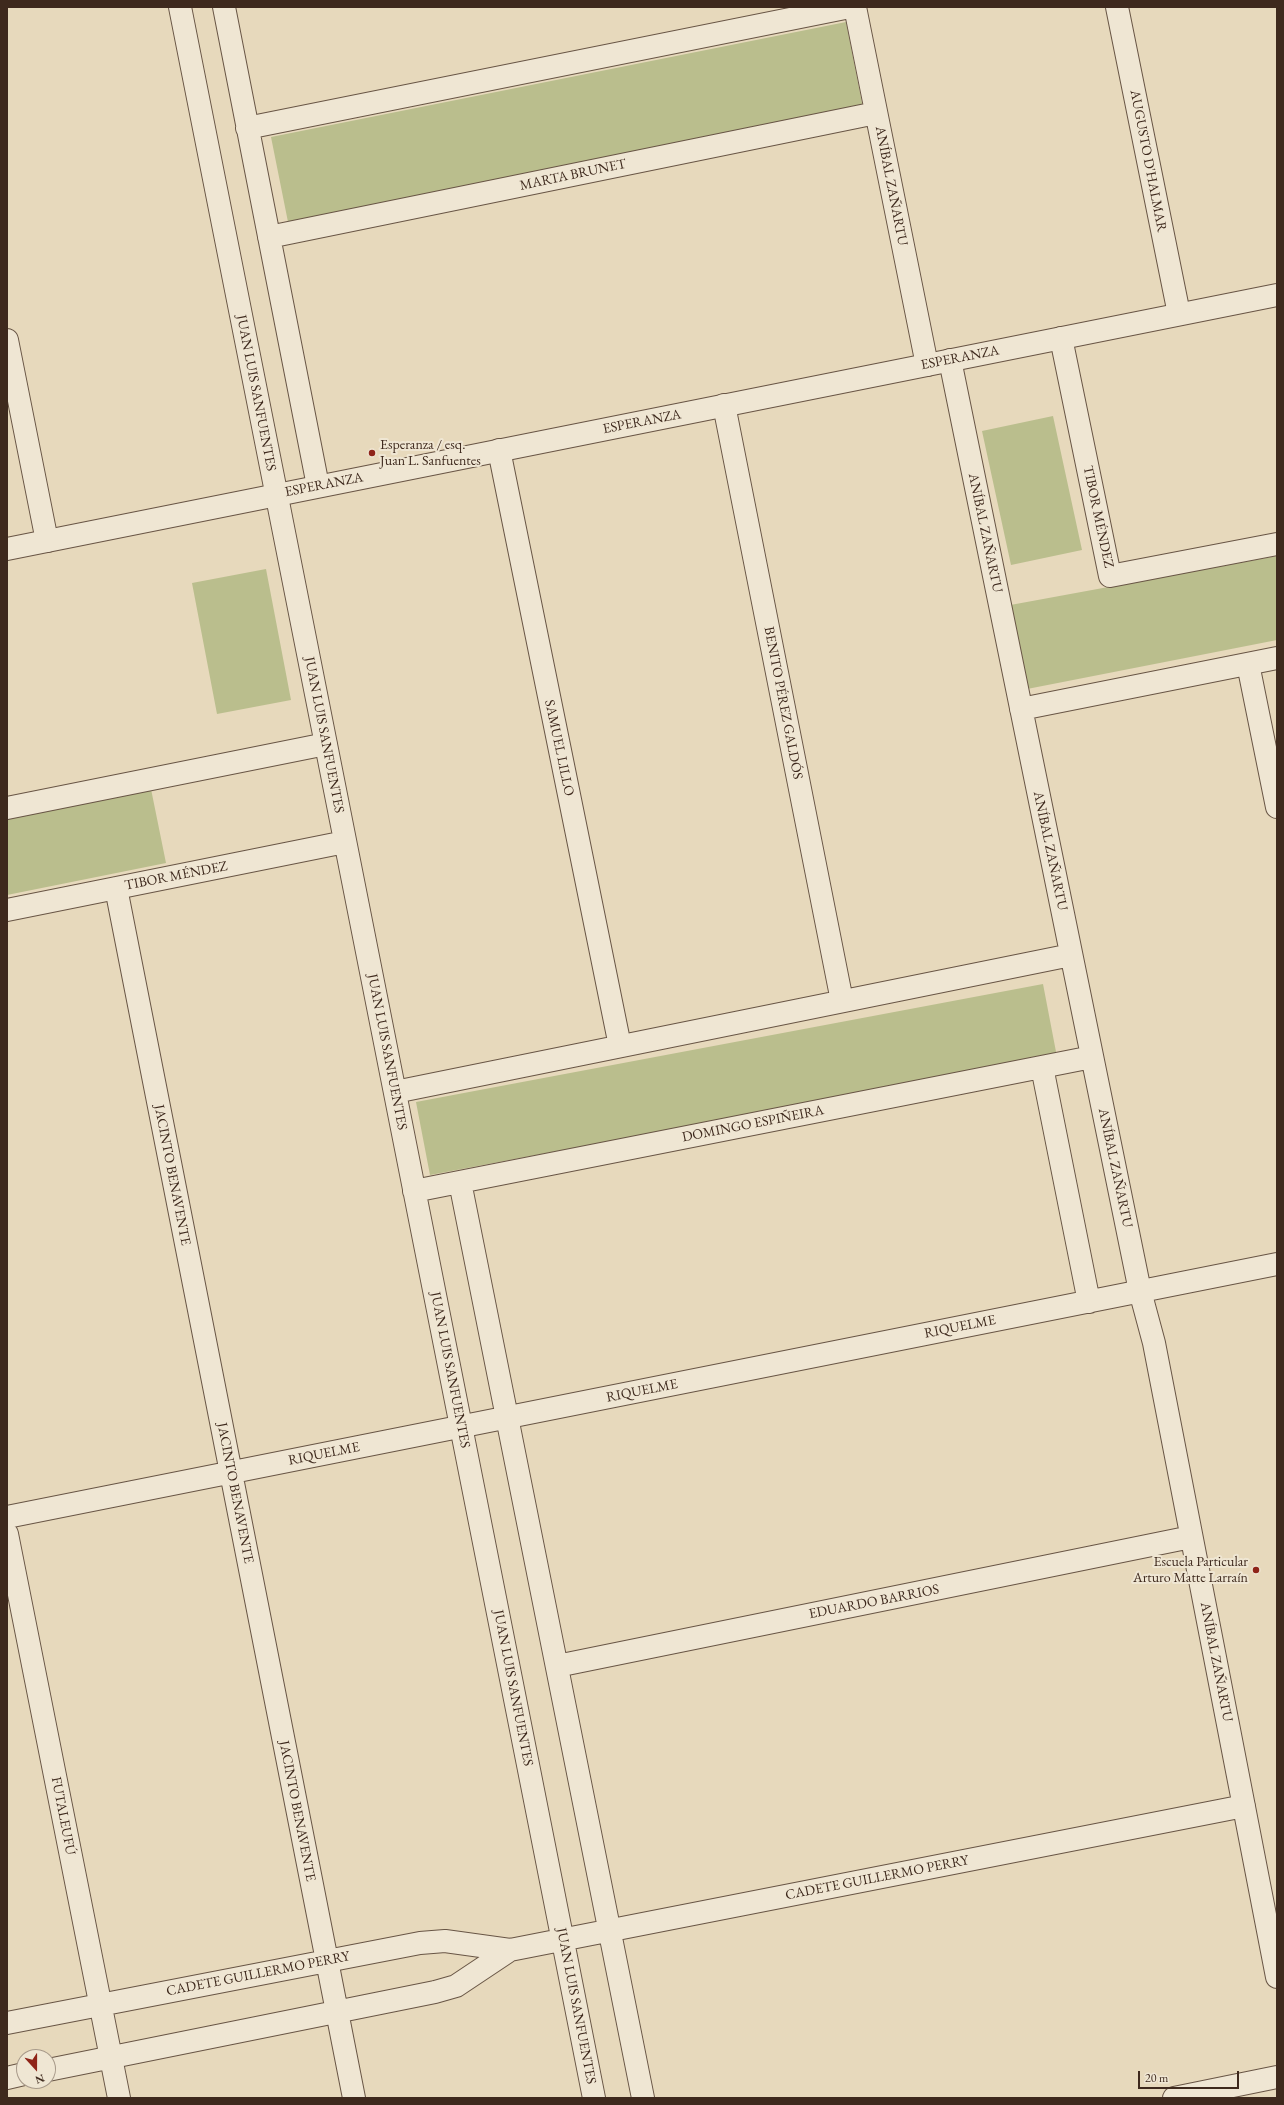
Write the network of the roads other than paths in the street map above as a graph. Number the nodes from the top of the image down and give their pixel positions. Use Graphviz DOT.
graph roads {
  1 [pos="180,7"];
  2 [pos="224,7"];
  3 [pos="850,7"];
  4 [pos="855,7"];
  5 [pos="1117,7"];
  6 [pos="876,113"];
  7 [pos="247,128"];
  8 [pos="269,237"];
  9 [pos="1277,294"];
  10 [pos="1179,314"];
  11 [pos="1061,338"];
  12 [pos="7,340"];
  13 [pos="950,360"];
  14 [pos="927,365"];
  15 [pos="724,405"];
  16 [pos="498,450"];
  17 [pos="318,486"];
  18 [pos="276,495"];
  19 [pos="47,541"];
  20 [pos="1277,544"];
  21 [pos="7,549"];
  22 [pos="1277,658"];
  23 [pos="1248,664"];
  24 [pos="1021,709"];
  25 [pos="326,744"];
  26 [pos="1277,807"];
  27 [pos="7,808"];
  28 [pos="345,842"];
  29 [pos="116,888"];
  30 [pos="7,910"];
  31 [pos="1072,955"];
  32 [pos="842,1001"];
  33 [pos="620,1046"];
  34 [pos="1092,1057"];
  35 [pos="1042,1067"];
  36 [pos="395,1092"];
  37 [pos="460,1182"];
  38 [pos="414,1191"];
  39 [pos="1277,1264"];
  40 [pos="1140,1291"];
  41 [pos="1090,1302"];
  42 [pos="507,1418"];
  43 [pos="461,1426"];
  44 [pos="231,1472"];
  45 [pos="7,1517"];
  46 [pos="7,1534"];
  47 [pos="1191,1537"];
  48 [pos="557,1666"];
  49 [pos="1244,1806"];
  50 [pos="610,1931"];
  51 [pos="562,1940"];
  52 [pos="510,1950"];
  53 [pos="327,1961"];
  54 [pos="1277,1977"];
  55 [pos="100,2005"];
  56 [pos="337,2012"];
  57 [pos="7,2023"];
  58 [pos="111,2057"];
  59 [pos="56,2068"];
  60 [pos="1277,2077"];
  61 [pos="119,2098"];
  62 [pos="354,2098"];
  63 [pos="594,2098"];
  64 [pos="643,2098"];
  65 [pos="1174,2098"];
  1 -- 18 [label="street, JUAN LUIS SANFUENTES"];
  2 -- 7 [label="street"];
  3 -- 7 [label="street"];
  4 -- 6 [label="street, ANÍBAL ZAÑARTU"];
  5 -- 10 [label="street, AUGUSTO D'HALMAR"];
  6 -- 8 [label="street, MARTA BRUNET"];
  6 -- 14 [label="street, ANÍBAL ZAÑARTU"];
  7 -- 8 [label="street"];
  8 -- 17 [label="street"];
  9 -- 10 [label="street, ESPERANZA"];
  10 -- 11 [label="street, ESPERANZA"];
  11 -- 13 [label="street, ESPERANZA"];
  11 -- 20 [label="street, TIBOR MÉNDEZ"];
  12 -- 19 [label="street"];
  13 -- 14 [label="street, ESPERANZA"];
  13 -- 24 [label="street, ANÍBAL ZAÑARTU"];
  14 -- 15 [label="street, ESPERANZA"];
  15 -- 16 [label="street, ESPERANZA"];
  15 -- 32 [label="street, BENITO PÉREZ GALDÓS"];
  16 -- 17 [label="street, ESPERANZA"];
  16 -- 33 [label="street, SAMUEL LILLO"];
  17 -- 18 [label="street, ESPERANZA"];
  18 -- 19 [label="street, ESPERANZA"];
  18 -- 25 [label="street, JUAN LUIS SANFUENTES"];
  19 -- 21 [label="street, ESPERANZA"];
  22 -- 23 [label="street"];
  23 -- 24 [label="street"];
  23 -- 26 [label="street"];
  24 -- 31 [label="street, ANÍBAL ZAÑARTU"];
  25 -- 27 [label="street"];
  25 -- 28 [label="street, JUAN LUIS SANFUENTES"];
  28 -- 29 [label="street, TIBOR MÉNDEZ"];
  28 -- 36 [label="street, JUAN LUIS SANFUENTES"];
  29 -- 30 [label="street, TIBOR MÉNDEZ"];
  29 -- 44 [label="street, JACINTO BENAVENTE"];
  31 -- 32 [label="street"];
  31 -- 34 [label="street, ANÍBAL ZAÑARTU"];
  32 -- 33 [label="street"];
  33 -- 36 [label="street"];
  34 -- 35 [label="street, DOMINGO ESPIÑEIRA"];
  34 -- 40 [label="street, ANÍBAL ZAÑARTU"];
  35 -- 37 [label="street, DOMINGO ESPIÑEIRA"];
  35 -- 41 [label="street"];
  36 -- 38 [label="street, JUAN LUIS SANFUENTES"];
  37 -- 38 [label="street, DOMINGO ESPIÑEIRA"];
  37 -- 42 [label="street"];
  38 -- 43 [label="street, JUAN LUIS SANFUENTES"];
  39 -- 40 [label="street, RIQUELME"];
  40 -- 41 [label="street, RIQUELME"];
  40 -- 47 [label="street, ANÍBAL ZAÑARTU"];
  41 -- 42 [label="street, RIQUELME"];
  42 -- 43 [label="street, RIQUELME"];
  42 -- 48 [label="street"];
  43 -- 44 [label="street, RIQUELME"];
  43 -- 51 [label="street, JUAN LUIS SANFUENTES"];
  44 -- 45 [label="street, RIQUELME"];
  44 -- 53 [label="street, JACINTO BENAVENTE"];
  46 -- 55 [label="street, FUTALEUFÚ"];
  47 -- 48 [label="street, EDUARDO BARRIOS"];
  47 -- 49 [label="street, ANÍBAL ZAÑARTU"];
  48 -- 50 [label="street"];
  49 -- 50 [label="street, CADETE GUILLERMO PERRY"];
  49 -- 54 [label="street, ANÍBAL ZAÑARTU"];
  50 -- 51 [label="street, CADETE GUILLERMO PERRY"];
  50 -- 64 [label="street"];
  51 -- 52 [label="street, CADETE GUILLERMO PERRY"];
  51 -- 63 [label="street, JUAN LUIS SANFUENTES"];
  52 -- 53 [label="street, CADETE GUILLERMO PERRY"];
  52 -- 56 [label="street, CADETE GUILLERMO PERRY"];
  53 -- 55 [label="street, CADETE GUILLERMO PERRY"];
  53 -- 56 [label="street, JACINTO BENAVENTE"];
  55 -- 57 [label="street, CADETE GUILLERMO PERRY"];
  55 -- 58 [label="street, FUTALEUFÚ"];
  56 -- 58 [label="street, CADETE GUILLERMO PERRY"];
  56 -- 62 [label="street, JACINTO BENAVENTE"];
  58 -- 59 [label="street, CADETE GUILLERMO PERRY"];
  58 -- 61 [label="street, FUTALEUFÚ"];
  60 -- 65 [label="street"];
}
